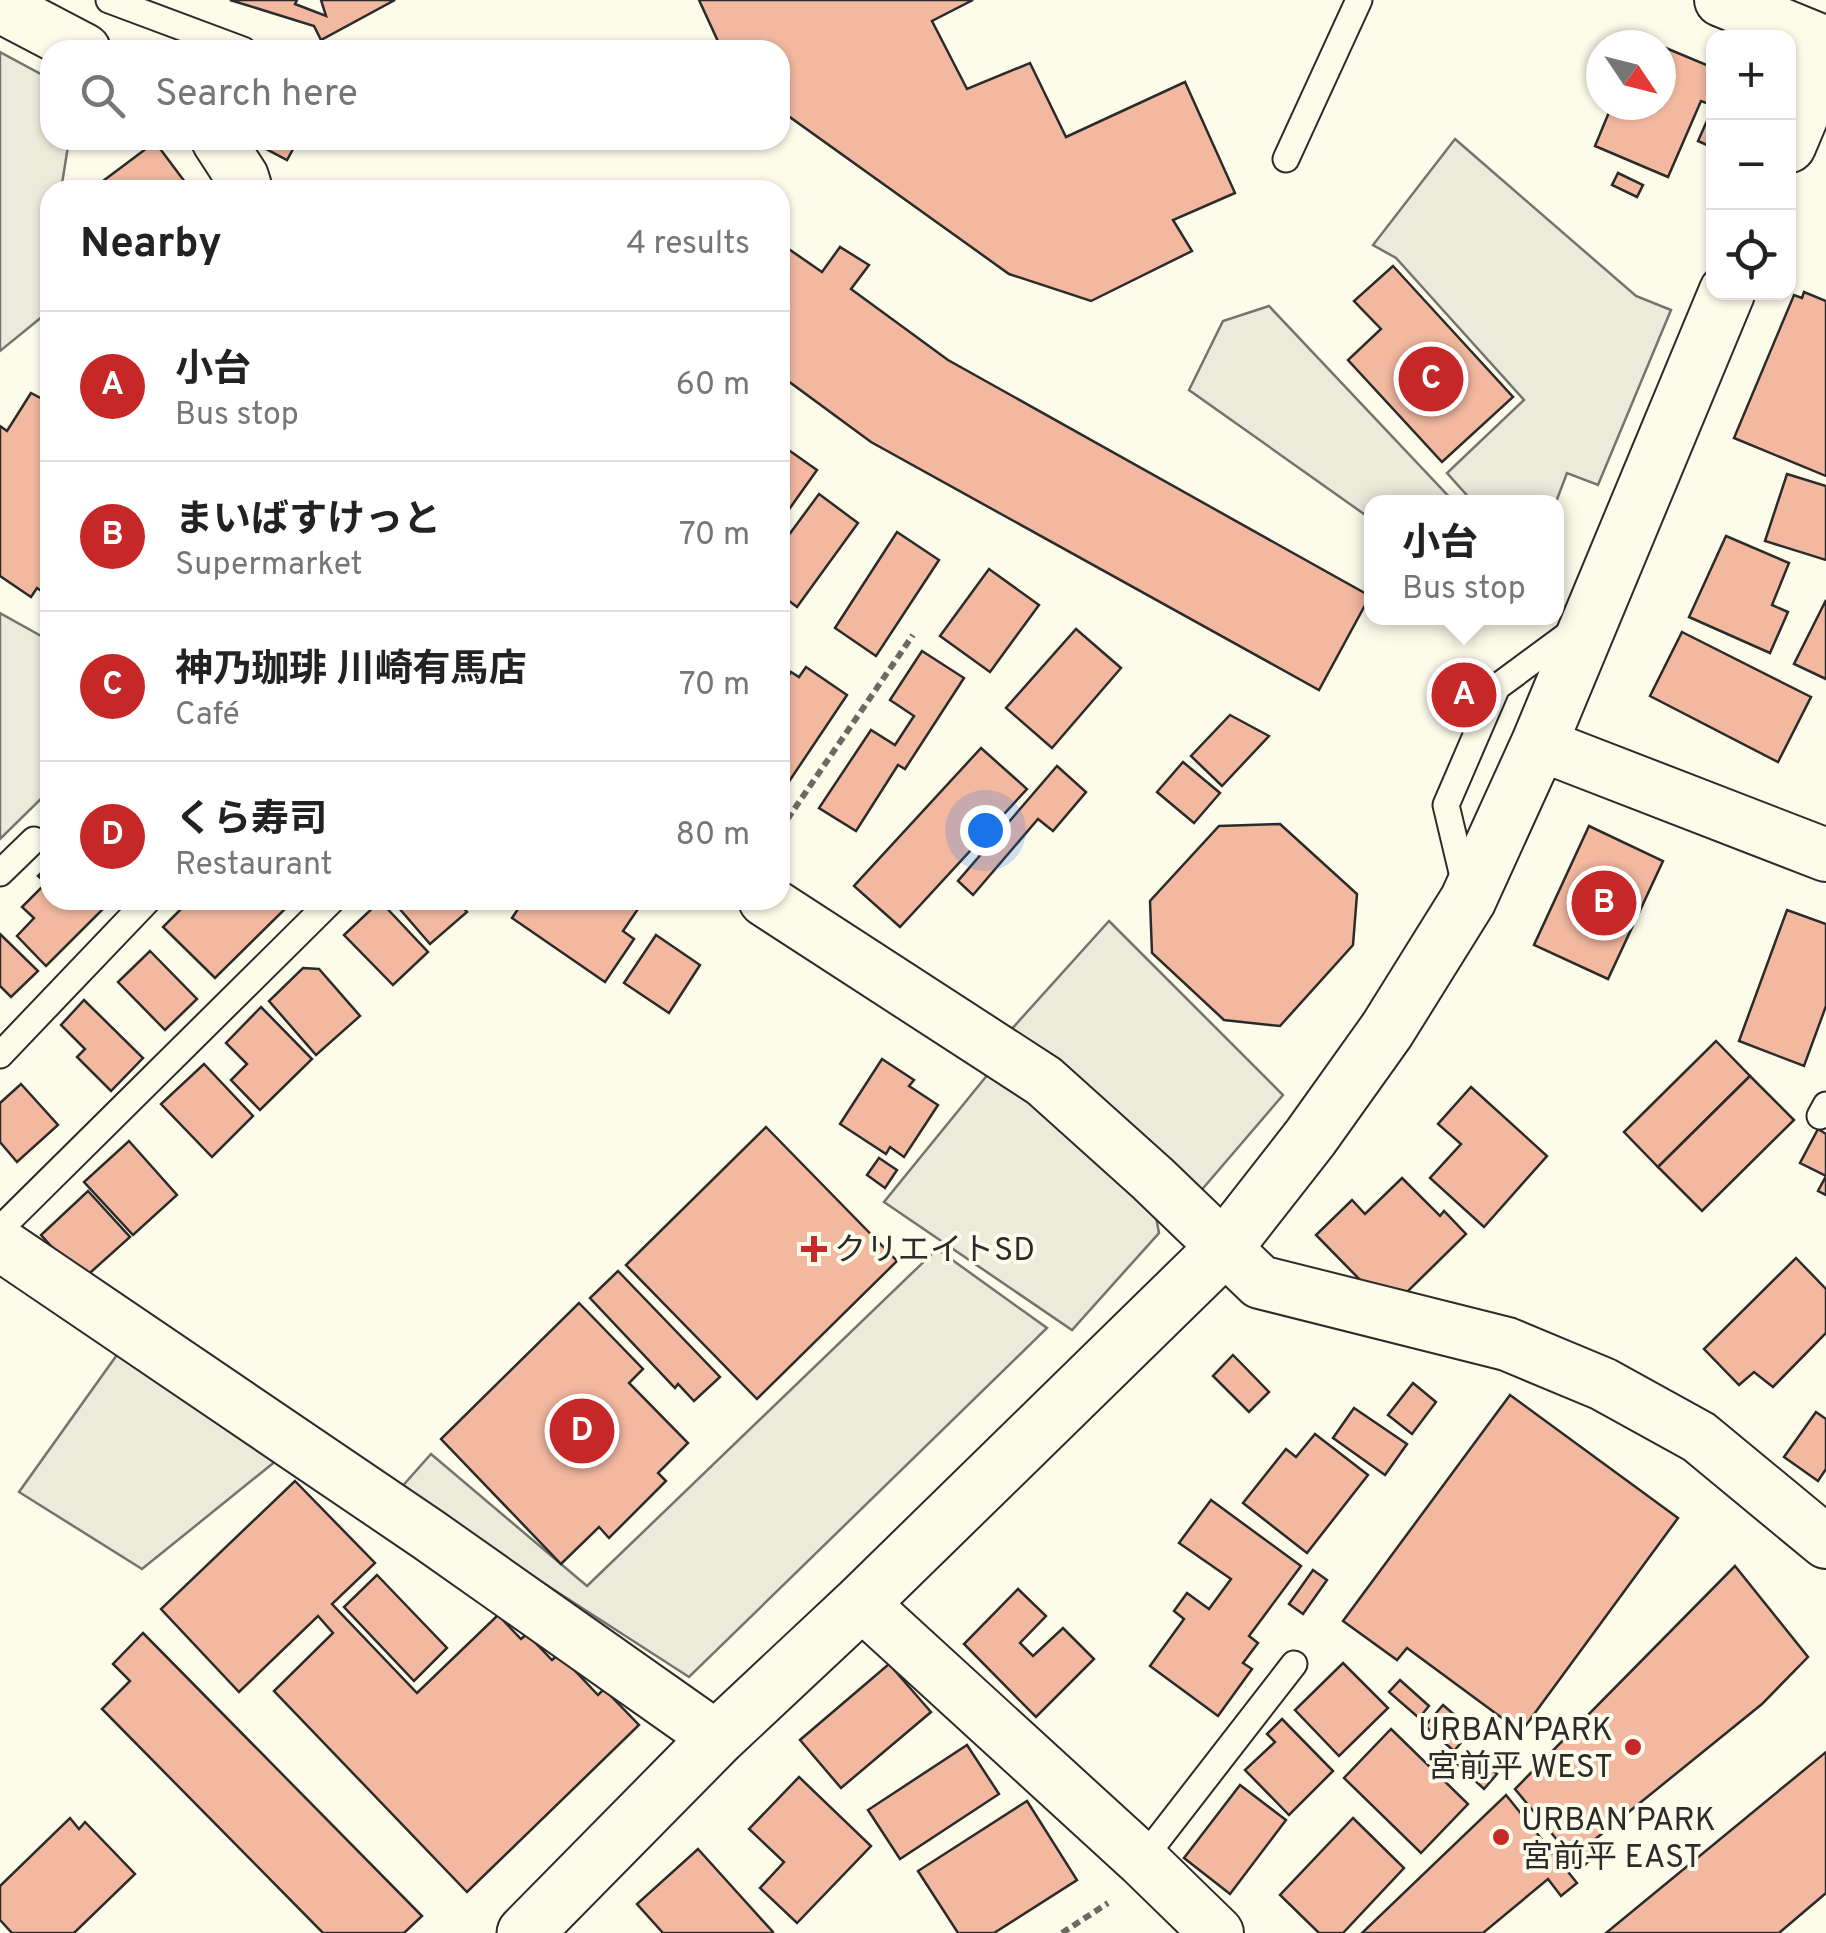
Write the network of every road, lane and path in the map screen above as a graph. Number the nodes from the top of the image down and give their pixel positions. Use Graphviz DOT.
graph roads {
  1 [pos="109,0"];
  2 [pos="1359,0"];
  3 [pos="1722,0"];
  4 [pos="0,6"];
  5 [pos="65,40"];
  6 [pos="216,40"];
  7 [pos="1826,43"];
  8 [pos="1826,55"];
  9 [pos="1796,126"];
  10 [pos="224,150"];
  11 [pos="1286,159"];
  12 [pos="243,180"];
  13 [pos="1724,300"];
  14 [pos="1592,617"];
  15 [pos="913,635"];
  16 [pos="1539,744"];
  17 [pos="790,815"];
  18 [pos="34,840"];
  19 [pos="1826,855"];
  20 [pos="0,873"];
  21 [pos="1468,900"];
  22 [pos="138,910"];
  23 [pos="322,910"];
  24 [pos="779,910"];
  25 [pos="0,1055"];
  26 [pos="0,1229"];
  27 [pos="0,1244"];
  28 [pos="1224,1248"];
  29 [pos="1826,1542"];
  30 [pos="862,1603"];
  31 [pos="1294,1664"];
  32 [pos="717,1738"];
  33 [pos="1142,1860"];
  34 [pos="543,1927"];
  35 [pos="1218,1933"];
  1 -- 6 [label="lane"];
  2 -- 11 [label="lane"];
  3 -- 7 [label="street"];
  4 -- 5 [label="street"];
  8 -- 9 [label="street"];
  10 -- 12 [label="street"];
  13 -- 14 [label="street"];
  14 -- 16 [label="street"];
  14 -- 21 [label="lane"];
  15 -- 17 [label="path"];
  16 -- 19 [label="street"];
  16 -- 21 [label="street"];
  18 -- 20 [label="lane"];
  21 -- 28 [label="street"];
  22 -- 25 [label="lane"];
  23 -- 26 [label="lane"];
  24 -- 28 [label="street"];
  27 -- 32 [label="street"];
  28 -- 29 [label="street"];
  28 -- 30 [label="street"];
  30 -- 32 [label="street"];
  30 -- 33 [label="street"];
  31 -- 33 [label="lane"];
  32 -- 34 [label="street"];
  33 -- 35 [label="street"];
}
